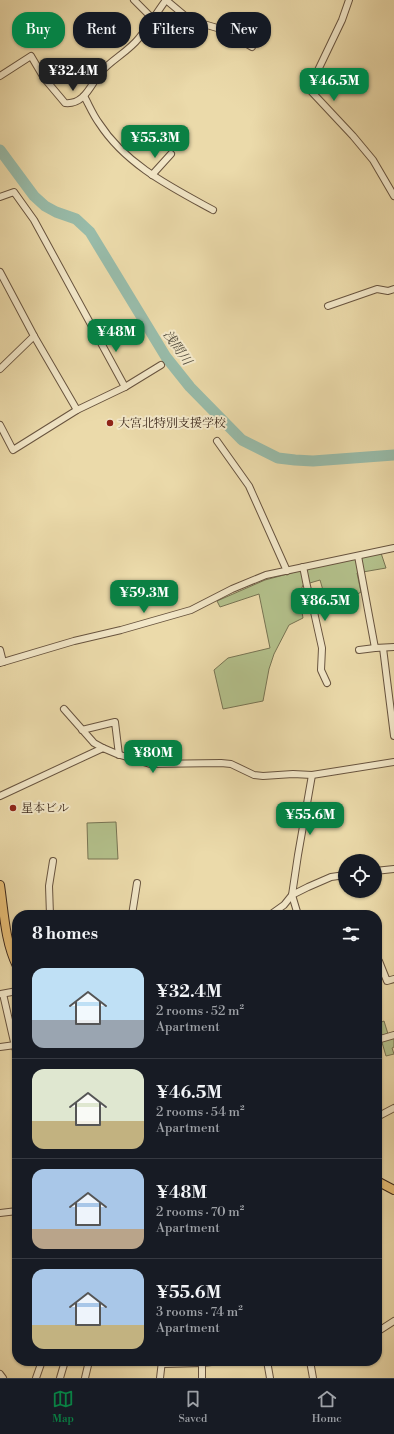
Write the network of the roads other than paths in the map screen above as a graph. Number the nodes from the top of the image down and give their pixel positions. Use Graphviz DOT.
graph roads {
  1 [pos="134,0"];
  2 [pos="166,0"];
  3 [pos="349,0"];
  4 [pos="146,12"];
  5 [pos="157,12"];
  6 [pos="216,28"];
  7 [pos="139,39"];
  8 [pos="0,76"];
  9 [pos="84,96"];
  10 [pos="171,154"];
  11 [pos="152,175"];
  12 [pos="0,196"];
  13 [pos="394,196"];
  14 [pos="213,210"];
  15 [pos="0,272"];
  16 [pos="394,289"];
  17 [pos="328,306"];
  18 [pos="34,336"];
  19 [pos="161,365"];
  20 [pos="0,369"];
  21 [pos="125,387"];
  22 [pos="78,410"];
  23 [pos="0,425"];
  24 [pos="217,441"];
  25 [pos="394,548"];
  26 [pos="358,556"];
  27 [pos="303,567"];
  28 [pos="287,571"];
  29 [pos="394,647"];
  30 [pos="375,648"];
  31 [pos="383,648"];
  32 [pos="0,650"];
  33 [pos="359,650"];
  34 [pos="2,662"];
  35 [pos="327,683"];
  36 [pos="64,709"];
  37 [pos="82,730"];
  38 [pos="394,736"];
  39 [pos="102,748"];
  40 [pos="119,755"];
  41 [pos="394,762"];
  42 [pos="312,775"];
  43 [pos="0,796"];
  44 [pos="53,861"];
  45 [pos="394,869"];
  46 [pos="382,870"];
  47 [pos="338,876"];
  48 [pos="137,883"];
  49 [pos="0,885"];
  50 [pos="292,895"];
  51 [pos="50,910"];
  52 [pos="133,910"];
  53 [pos="277,910"];
  54 [pos="296,910"];
  55 [pos="2,912"];
  56 [pos="12,955"];
  57 [pos="382,969"];
  58 [pos="394,979"];
  59 [pos="12,992"];
  60 [pos="2,994"];
  61 [pos="12,1032"];
  62 [pos="394,1035"];
  63 [pos="382,1039"];
  64 [pos="12,1045"];
  65 [pos="0,1047"];
  66 [pos="394,1108"];
  67 [pos="382,1114"];
  68 [pos="382,1184"];
  69 [pos="394,1190"];
  70 [pos="12,1212"];
  71 [pos="0,1213"];
  72 [pos="394,1321"];
  73 [pos="382,1329"];
  74 [pos="40,1366"];
  75 [pos="64,1366"];
  76 [pos="88,1366"];
  77 [pos="162,1366"];
  78 [pos="205,1366"];
  79 [pos="268,1366"];
  80 [pos="311,1366"];
  81 [pos="0,1374"];
  82 [pos="3,1378"];
  83 [pos="36,1378"];
  84 [pos="60,1378"];
  85 [pos="85,1378"];
  86 [pos="160,1378"];
  87 [pos="202,1378"];
  88 [pos="270,1378"];
  89 [pos="313,1378"];
  1 -- 4 [label="street"];
  2 -- 5 [label="street"];
  2 -- 6 [label="street"];
  3 -- 13 [label="street"];
  7 -- 9 [label="street"];
  8 -- 9 [label="street"];
  9 -- 11 [label="street"];
  10 -- 11 [label="street"];
  11 -- 14 [label="street"];
  12 -- 21 [label="street"];
  15 -- 18 [label="street"];
  16 -- 17 [label="street"];
  18 -- 20 [label="street"];
  18 -- 22 [label="street"];
  19 -- 21 [label="street"];
  21 -- 22 [label="street"];
  22 -- 23 [label="street"];
  24 -- 28 [label="street"];
  25 -- 26 [label="street"];
  26 -- 27 [label="street"];
  26 -- 30 [label="street"];
  27 -- 28 [label="street"];
  27 -- 35 [label="street"];
  28 -- 34 [label="street"];
  29 -- 31 [label="street"];
  30 -- 31 [label="street"];
  30 -- 33 [label="street"];
  31 -- 38 [label="street"];
  32 -- 34 [label="street"];
  36 -- 37 [label="street"];
  37 -- 39 [label="street"];
  37 -- 40 [label="street"];
  39 -- 40 [label="street"];
  39 -- 43 [label="street"];
  40 -- 42 [label="street"];
  41 -- 42 [label="street"];
  42 -- 50 [label="street"];
  44 -- 51 [label="street"];
  45 -- 46 [label="street"];
  47 -- 50 [label="street"];
  48 -- 52 [label="street"];
  49 -- 55 [label="main road"];
  50 -- 53 [label="street"];
  50 -- 54 [label="street"];
  55 -- 56 [label="main road"];
  57 -- 58 [label="street"];
  59 -- 60 [label="street"];
  60 -- 61 [label="street"];
  62 -- 63 [label="street"];
  64 -- 65 [label="street"];
  66 -- 67 [label="street"];
  68 -- 69 [label="main road"];
  70 -- 71 [label="street"];
  72 -- 73 [label="street"];
  74 -- 83 [label="street"];
  75 -- 84 [label="street"];
  76 -- 85 [label="street"];
  77 -- 86 [label="street"];
  78 -- 87 [label="street"];
  79 -- 88 [label="street"];
  80 -- 89 [label="street"];
  81 -- 82 [label="street"];
}
